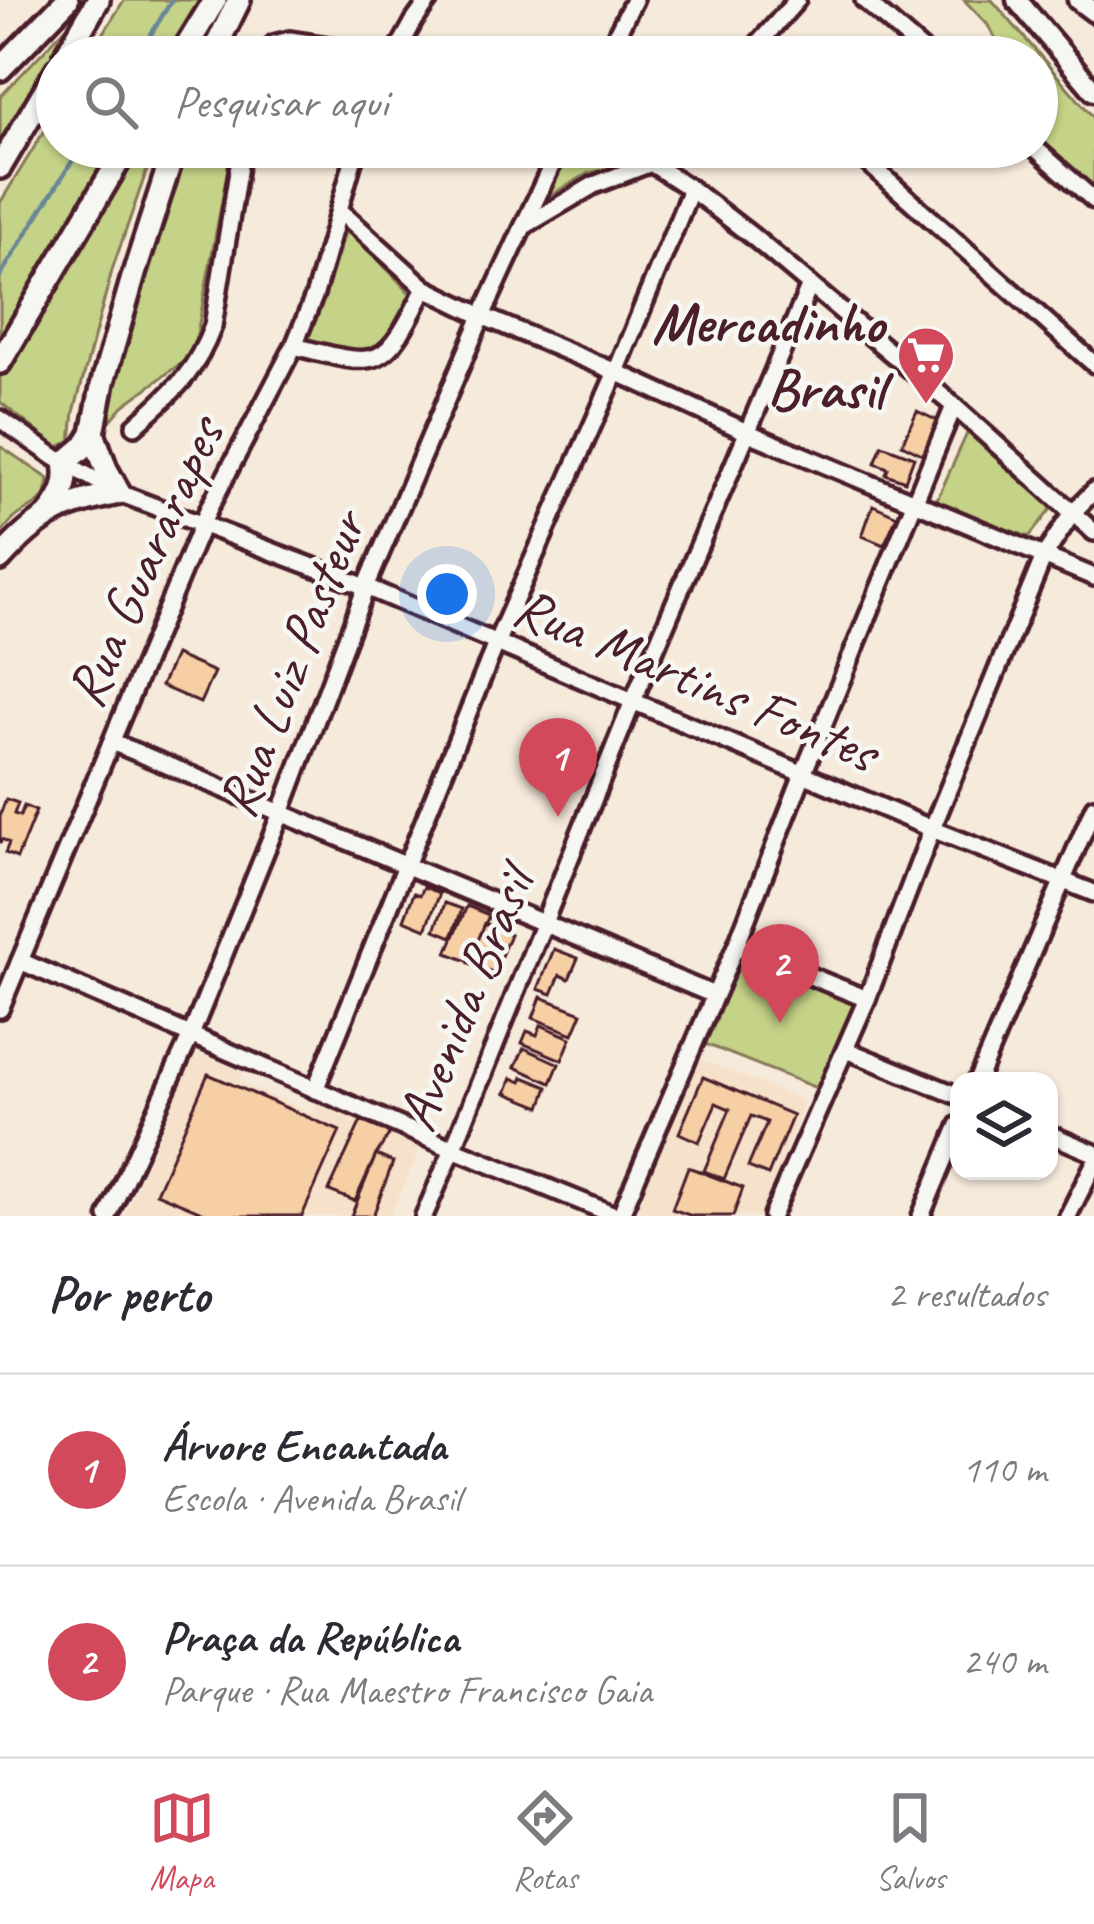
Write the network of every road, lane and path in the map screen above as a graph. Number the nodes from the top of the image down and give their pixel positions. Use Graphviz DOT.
graph roads {
  1 [pos="67,0"];
  2 [pos="98,0"];
  3 [pos="215,0"];
  4 [pos="239,0"];
  5 [pos="429,0"];
  6 [pos="634,0"];
  7 [pos="797,0"];
  8 [pos="864,0"];
  9 [pos="1017,0"];
  10 [pos="1078,0"];
  11 [pos="1094,13"];
  12 [pos="77,36"];
  13 [pos="193,36"];
  14 [pos="221,36"];
  15 [pos="407,36"];
  16 [pos="615,36"];
  17 [pos="765,36"];
  18 [pos="906,36"];
  19 [pos="1047,36"];
  20 [pos="1058,48"];
  21 [pos="0,70"];
  22 [pos="1094,91"];
  23 [pos="36,106"];
  24 [pos="0,167"];
  25 [pos="115,168"];
  26 [pos="169,168"];
  27 [pos="239,168"];
  28 [pos="351,168"];
  29 [pos="550,168"];
  30 [pos="638,168"];
  31 [pos="659,168"];
  32 [pos="874,168"];
  33 [pos="1058,168"];
  34 [pos="691,189"];
  35 [pos="1094,200"];
  36 [pos="339,210"];
  37 [pos="523,226"];
  38 [pos="810,285"];
  39 [pos="425,288"];
  40 [pos="482,316"];
  41 [pos="294,346"];
  42 [pos="0,362"];
  43 [pos="1094,364"];
  44 [pos="616,372"];
  45 [pos="954,406"];
  46 [pos="0,419"];
  47 [pos="135,426"];
  48 [pos="749,433"];
  49 [pos="93,434"];
  50 [pos="60,460"];
  51 [pos="1094,491"];
  52 [pos="119,493"];
  53 [pos="915,500"];
  54 [pos="1073,512"];
  55 [pos="50,513"];
  56 [pos="204,525"];
  57 [pos="1094,532"];
  58 [pos="1044,556"];
  59 [pos="0,559"];
  60 [pos="1094,577"];
  61 [pos="366,587"];
  62 [pos="497,641"];
  63 [pos="633,701"];
  64 [pos="112,742"];
  65 [pos="802,774"];
  66 [pos="1094,807"];
  67 [pos="281,813"];
  68 [pos="932,829"];
  69 [pos="407,866"];
  70 [pos="1063,880"];
  71 [pos="1094,893"];
  72 [pos="543,923"];
  73 [pos="736,946"];
  74 [pos="20,962"];
  75 [pos="715,995"];
  76 [pos="867,999"];
  77 [pos="0,1009"];
  78 [pos="190,1036"];
  79 [pos="846,1050"];
  80 [pos="981,1072"];
  81 [pos="315,1090"];
  82 [pos="950,1092"];
  83 [pos="1058,1138"];
  84 [pos="950,1147"];
  85 [pos="453,1150"];
  86 [pos="1094,1153"];
  87 [pos="1094,1164"];
  88 [pos="108,1216"];
  89 [pos="424,1216"];
  90 [pos="619,1216"];
  91 [pos="772,1216"];
  92 [pos="921,1216"];
  93 [pos="1068,1216"];
  1 -- 21 [label="highway"];
  2 -- 12 [label="highway"];
  3 -- 13 [label="highway"];
  4 -- 14 [label="highway"];
  5 -- 15 [label="street"];
  6 -- 16 [label="street"];
  7 -- 17 [label="street"];
  8 -- 18 [label="street"];
  9 -- 19 [label="main road"];
  10 -- 11 [label="main road"];
  20 -- 22 [label="main road"];
  23 -- 24 [label="highway"];
  25 -- 42 [label="highway"];
  26 -- 49 [label="highway"];
  27 -- 47 [label="street"];
  28 -- 36 [label="street, Rua Guararapes"];
  29 -- 37 [label="street, Rua Luiz Pasteur"];
  30 -- 37 [label="street"];
  31 -- 34 [label="street"];
  32 -- 43 [label="street"];
  33 -- 35 [label="street"];
  34 -- 38 [label="street"];
  34 -- 44 [label="street"];
  36 -- 39 [label="street"];
  36 -- 41 [label="street, Rua Guararapes"];
  37 -- 40 [label="street, Rua Luiz Pasteur"];
  38 -- 45 [label="street"];
  38 -- 48 [label="street, Avenida Brasil"];
  39 -- 40 [label="street"];
  39 -- 41 [label="street"];
  40 -- 44 [label="street"];
  40 -- 61 [label="street, Rua Luiz Pasteur"];
  41 -- 56 [label="street, Rua Guararapes"];
  44 -- 48 [label="street"];
  44 -- 62 [label="street"];
  45 -- 53 [label="street"];
  45 -- 54 [label="street"];
  46 -- 50 [label="street, Rua Martins Fontes"];
  48 -- 53 [label="street"];
  48 -- 63 [label="street, Avenida Brasil"];
  49 -- 50 [label="highway"];
  49 -- 52 [label="highway"];
  50 -- 52 [label="street, Rua Martins Fontes"];
  50 -- 55 [label="highway"];
  51 -- 54 [label="street"];
  52 -- 55 [label="highway"];
  52 -- 56 [label="street, Rua Martins Fontes"];
  53 -- 58 [label="street"];
  53 -- 65 [label="street"];
  54 -- 57 [label="street"];
  54 -- 58 [label="street"];
  55 -- 59 [label="highway"];
  56 -- 61 [label="street, Rua Martins Fontes"];
  56 -- 64 [label="street, Rua Guararapes"];
  58 -- 60 [label="street"];
  58 -- 68 [label="street"];
  61 -- 62 [label="street, Rua Martins Fontes"];
  61 -- 67 [label="street, Rua Luiz Pasteur"];
  62 -- 63 [label="street, Rua Martins Fontes"];
  62 -- 69 [label="street"];
  63 -- 65 [label="street, Rua Martins Fontes"];
  63 -- 72 [label="street, Avenida Brasil"];
  64 -- 67 [label="street"];
  64 -- 74 [label="street, Rua Guararapes"];
  65 -- 68 [label="street, Rua Martins Fontes"];
  65 -- 73 [label="street"];
  66 -- 70 [label="street"];
  67 -- 69 [label="street"];
  67 -- 78 [label="street, Rua Luiz Pasteur"];
  68 -- 70 [label="street, Rua Martins Fontes"];
  68 -- 76 [label="street"];
  69 -- 72 [label="street"];
  69 -- 81 [label="street"];
  70 -- 71 [label="street, Rua Martins Fontes"];
  70 -- 80 [label="street"];
  72 -- 75 [label="street"];
  72 -- 85 [label="street, Avenida Brasil"];
  73 -- 75 [label="street"];
  73 -- 76 [label="street"];
  74 -- 77 [label="street, Rua Guararapes"];
  74 -- 78 [label="street"];
  75 -- 90 [label="street"];
  76 -- 79 [label="street"];
  78 -- 81 [label="street"];
  78 -- 88 [label="street, Rua Luiz Pasteur"];
  79 -- 82 [label="street"];
  79 -- 91 [label="street"];
  81 -- 85 [label="street"];
  83 -- 86 [label="street"];
  84 -- 92 [label="street"];
  85 -- 89 [label="street, Avenida Brasil"];
  85 -- 90 [label="street"];
  87 -- 93 [label="street"];
}
